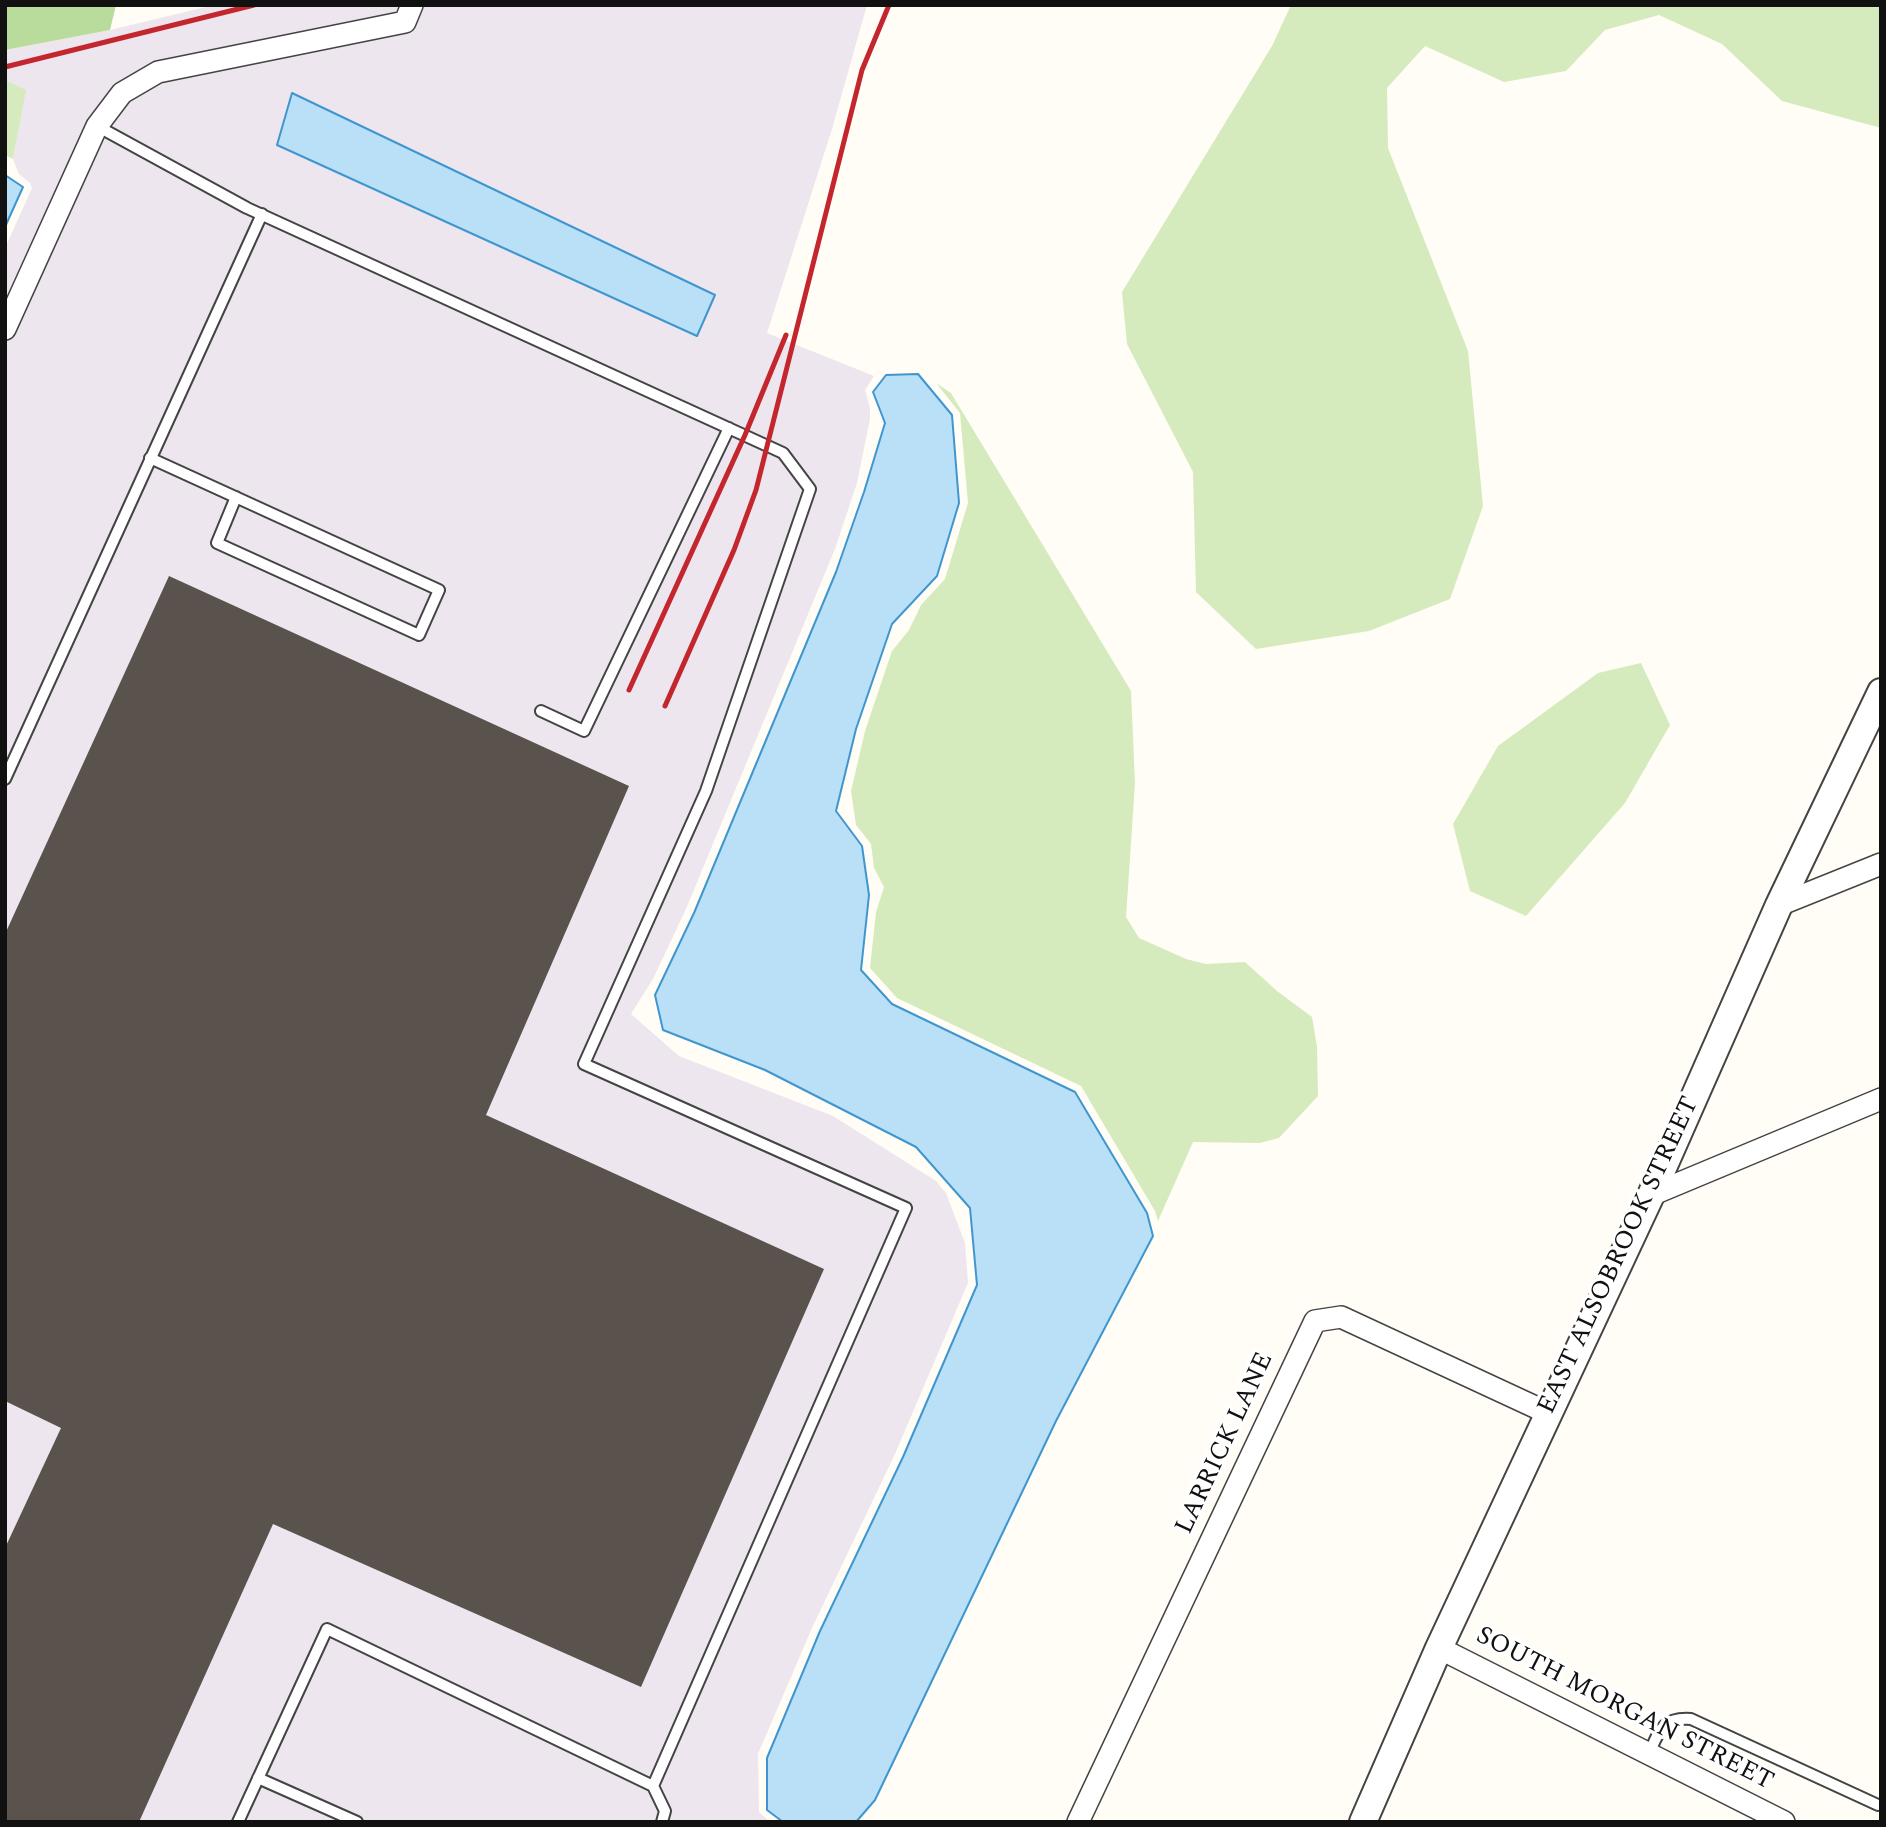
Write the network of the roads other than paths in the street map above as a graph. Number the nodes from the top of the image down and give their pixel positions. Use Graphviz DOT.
graph roads {
  1 [pos="412,5"];
  2 [pos="97,126"];
  3 [pos="262,214"];
  4 [pos="5,329"];
  5 [pos="729,428"];
  6 [pos="150,458"];
  7 [pos="236,497"];
  8 [pos="1881,692"];
  9 [pos="541,711"];
  10 [pos="5,779"];
  11 [pos="1881,864"];
  12 [pos="1779,905"];
  13 [pos="1881,1099"];
  14 [pos="1651,1195"];
  15 [pos="1548,1413"];
  16 [pos="1439,1648"];
  17 [pos="1649,1754"];
  18 [pos="258,1778"];
  19 [pos="653,1786"];
  20 [pos="1878,1805"];
  21 [pos="238,1822"];
  22 [pos="356,1822"];
  23 [pos="662,1822"];
  24 [pos="1078,1822"];
  25 [pos="1363,1822"];
  26 [pos="1784,1822"];
  1 -- 2 [label="street"];
  2 -- 3 [label="lane"];
  2 -- 4 [label="street"];
  3 -- 5 [label="lane"];
  3 -- 6 [label="lane"];
  5 -- 9 [label="lane"];
  5 -- 19 [label="lane"];
  6 -- 7 [label="lane"];
  6 -- 10 [label="lane"];
  7 -- 7 [label="lane"];
  8 -- 12 [label="street, EAST ALSOBROOK STREET"];
  11 -- 12 [label="street"];
  12 -- 14 [label="street, EAST ALSOBROOK STREET"];
  13 -- 14 [label="street"];
  14 -- 15 [label="street, EAST ALSOBROOK STREET"];
  15 -- 16 [label="street, EAST ALSOBROOK STREET"];
  15 -- 24 [label="street, LARRICK LANE"];
  16 -- 17 [label="street, SOUTH MORGAN STREET"];
  16 -- 25 [label="street, EAST ALSOBROOK STREET"];
  17 -- 20 [label="lane"];
  17 -- 26 [label="street, SOUTH MORGAN STREET"];
  18 -- 19 [label="lane"];
  18 -- 21 [label="lane"];
  18 -- 22 [label="lane"];
  19 -- 23 [label="lane"];
}
